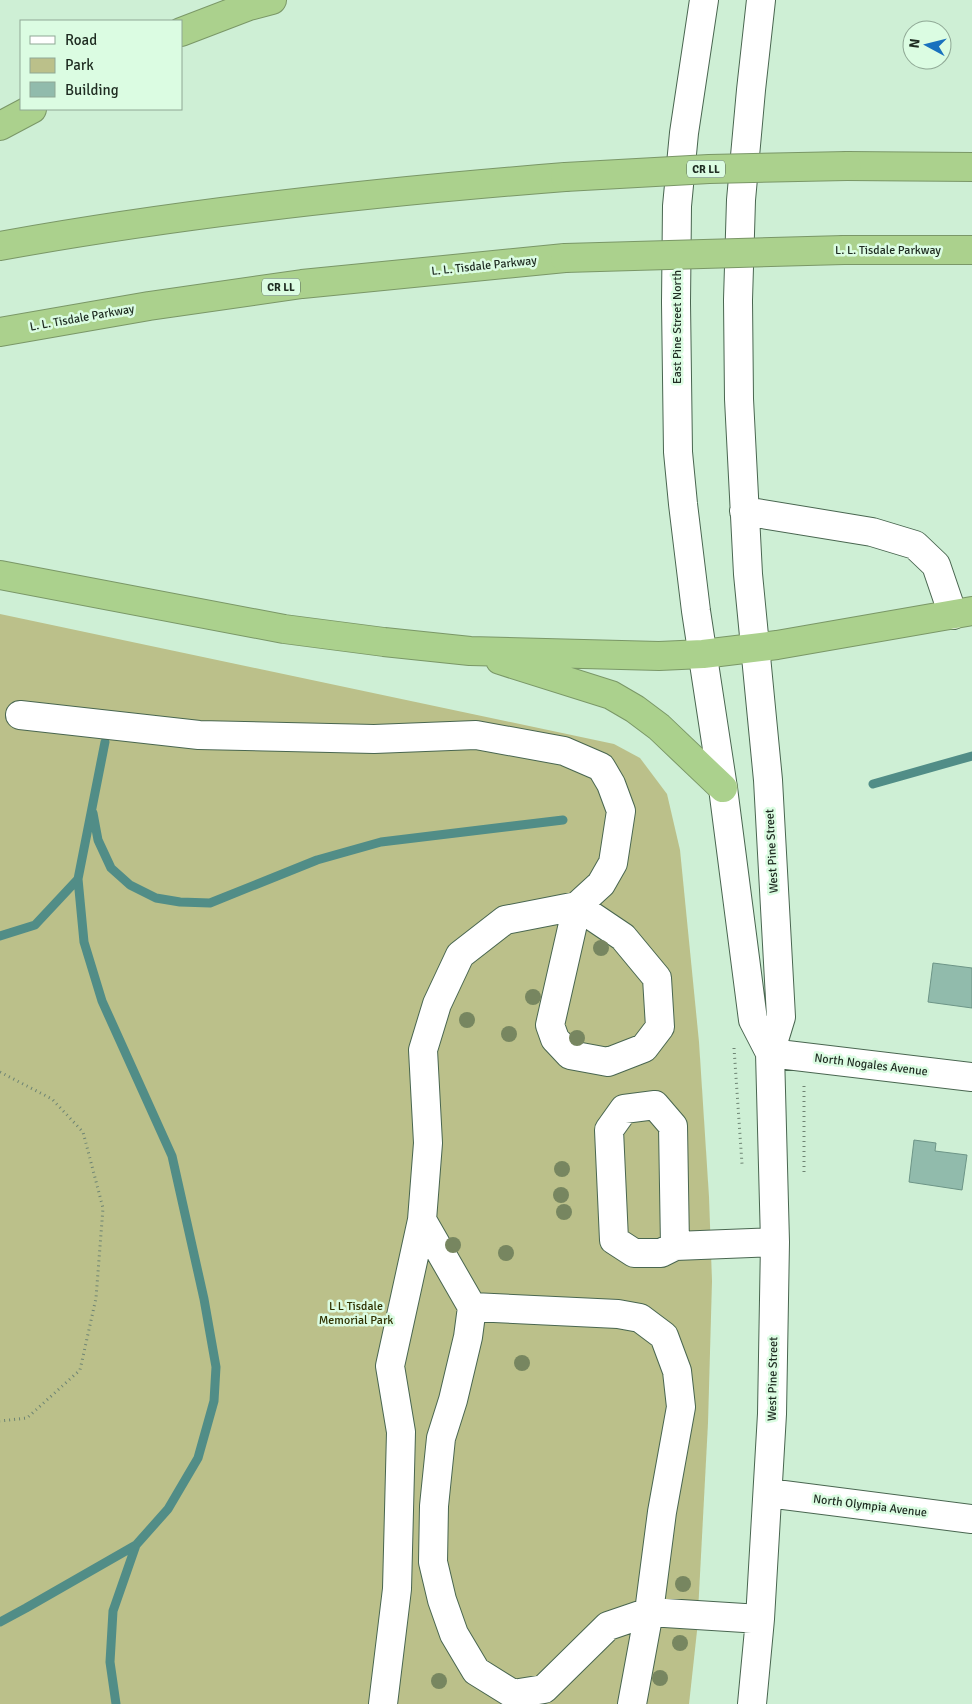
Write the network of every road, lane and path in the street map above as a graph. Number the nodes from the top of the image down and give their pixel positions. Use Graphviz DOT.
graph roads {
  1 [pos="272,0"];
  2 [pos="704,0"];
  3 [pos="761,0"];
  4 [pos="182,32"];
  5 [pos="30,110"];
  6 [pos="0,126"];
  7 [pos="972,167"];
  8 [pos="0,246"];
  9 [pos="972,250"];
  10 [pos="0,332"];
  11 [pos="744,510"];
  12 [pos="0,575"];
  13 [pos="962,613"];
  14 [pos="756,648"];
  15 [pos="470,651"];
  16 [pos="703,654"];
  17 [pos="20,714"];
  18 [pos="723,788"];
  19 [pos="577,906"];
  20 [pos="770,1053"];
  21 [pos="0,1072"];
  22 [pos="972,1077"];
  23 [pos="422,1220"];
  24 [pos="775,1242"];
  25 [pos="675,1246"];
  26 [pos="472,1307"];
  27 [pos="0,1421"];
  28 [pos="401,1432"];
  29 [pos="442,1438"];
  30 [pos="768,1493"];
  31 [pos="972,1519"];
  32 [pos="649,1612"];
  33 [pos="760,1619"];
  34 [pos="383,1704"];
  35 [pos="632,1704"];
  36 [pos="752,1704"];
  1 -- 4 [label="highway"];
  2 -- 16 [label="street, East Pine Street North"];
  3 -- 11 [label="street"];
  5 -- 6 [label="highway"];
  7 -- 8 [label="highway, CR LL, bridge"];
  9 -- 10 [label="highway, L. L. Tisdale Parkway / CR LL, bridge"];
  11 -- 13 [label="street"];
  11 -- 14 [label="street"];
  12 -- 15 [label="highway"];
  13 -- 14 [label="highway"];
  14 -- 16 [label="highway"];
  14 -- 20 [label="street, West Pine Street"];
  15 -- 16 [label="highway"];
  15 -- 18 [label="highway"];
  16 -- 18 [label="street, West Pine Street"];
  17 -- 19 [label="street"];
  18 -- 20 [label="street, West Pine Street"];
  19 -- 19 [label="street"];
  19 -- 23 [label="street"];
  20 -- 22 [label="street, North Nogales Avenue"];
  20 -- 24 [label="street, West Pine Street"];
  21 -- 27 [label="path"];
  23 -- 26 [label="street"];
  23 -- 28 [label="street"];
  24 -- 25 [label="street"];
  24 -- 30 [label="street, West Pine Street"];
  25 -- 25 [label="street"];
  26 -- 29 [label="street"];
  26 -- 32 [label="street"];
  28 -- 29 [label="street"];
  28 -- 34 [label="street"];
  29 -- 32 [label="street"];
  30 -- 31 [label="street, North Olympia Avenue"];
  30 -- 33 [label="street, West Pine Street"];
  32 -- 33 [label="street"];
  32 -- 35 [label="street"];
  33 -- 36 [label="street, West Pine Street"];
}
